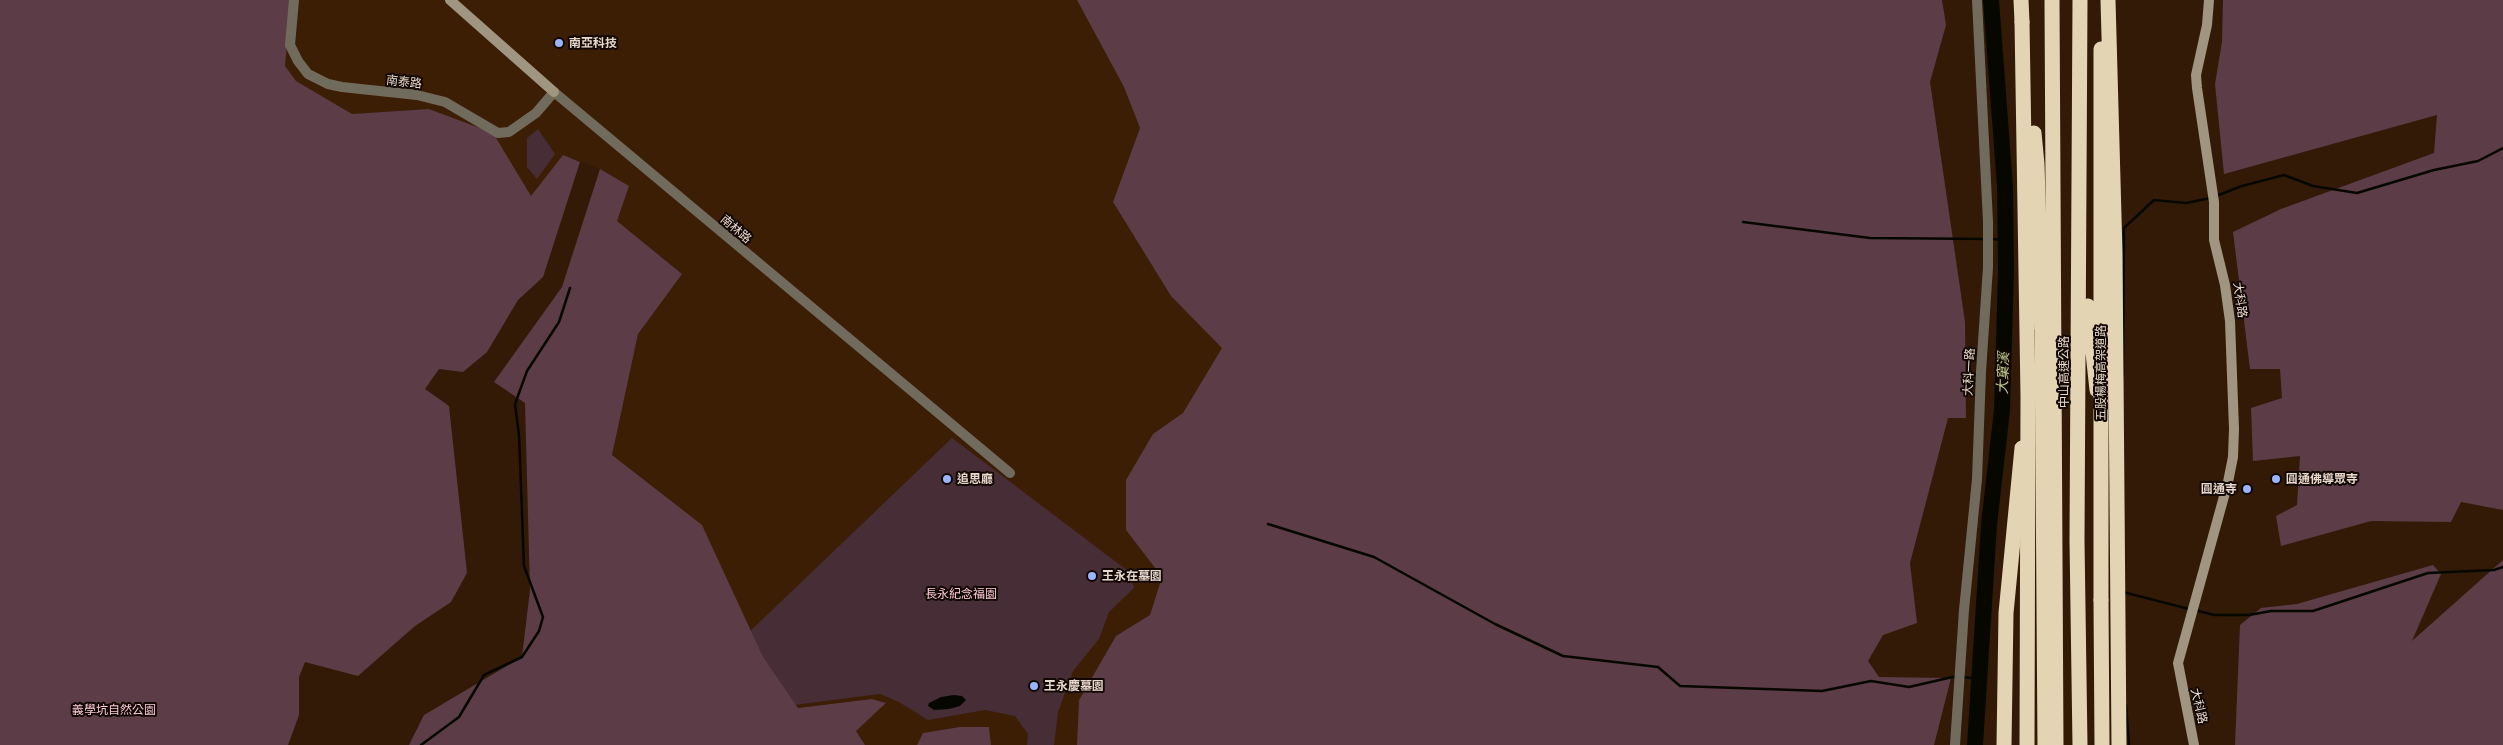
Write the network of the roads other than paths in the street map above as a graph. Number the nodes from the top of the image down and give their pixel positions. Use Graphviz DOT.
graph roads {
  1 [pos="294,0"];
  2 [pos="450,0"];
  3 [pos="1977,0"];
  4 [pos="2022,0"];
  5 [pos="2052,0"];
  6 [pos="2080,0"];
  7 [pos="2103,0"];
  8 [pos="2108,0"];
  9 [pos="2209,0"];
  10 [pos="2022,22"];
  11 [pos="554,92"];
  12 [pos="2053,136"];
  13 [pos="2080,208"];
  14 [pos="1010,473"];
  15 [pos="1955,745"];
  16 [pos="2004,745"];
  17 [pos="2028,745"];
  18 [pos="2045,745"];
  19 [pos="2056,745"];
  20 [pos="2080,745"];
  21 [pos="2102,745"];
  22 [pos="2119,745"];
  23 [pos="2126,745"];
  24 [pos="2194,745"];
  1 -- 11 [label="street, 南泰路"];
  2 -- 11 [label="street, 南林路"];
  3 -- 15 [label="street, 大科一路"];
  4 -- 10 [label="highway"];
  5 -- 12 [label="highway, 中山高速公路"];
  6 -- 13 [label="highway, 中山高速公路"];
  7 -- 21 [label="highway, bridge"];
  8 -- 22 [label="highway, 五股楊梅高架道路, bridge"];
  9 -- 24 [label="street, 大科路"];
  10 -- 17 [label="highway, bridge"];
  10 -- 18 [label="highway, bridge"];
  11 -- 14 [label="street, 南林路"];
  12 -- 16 [label="highway"];
  12 -- 19 [label="highway, 中山高速公路"];
  13 -- 20 [label="highway, 中山高速公路"];
  13 -- 23 [label="highway"];
}
